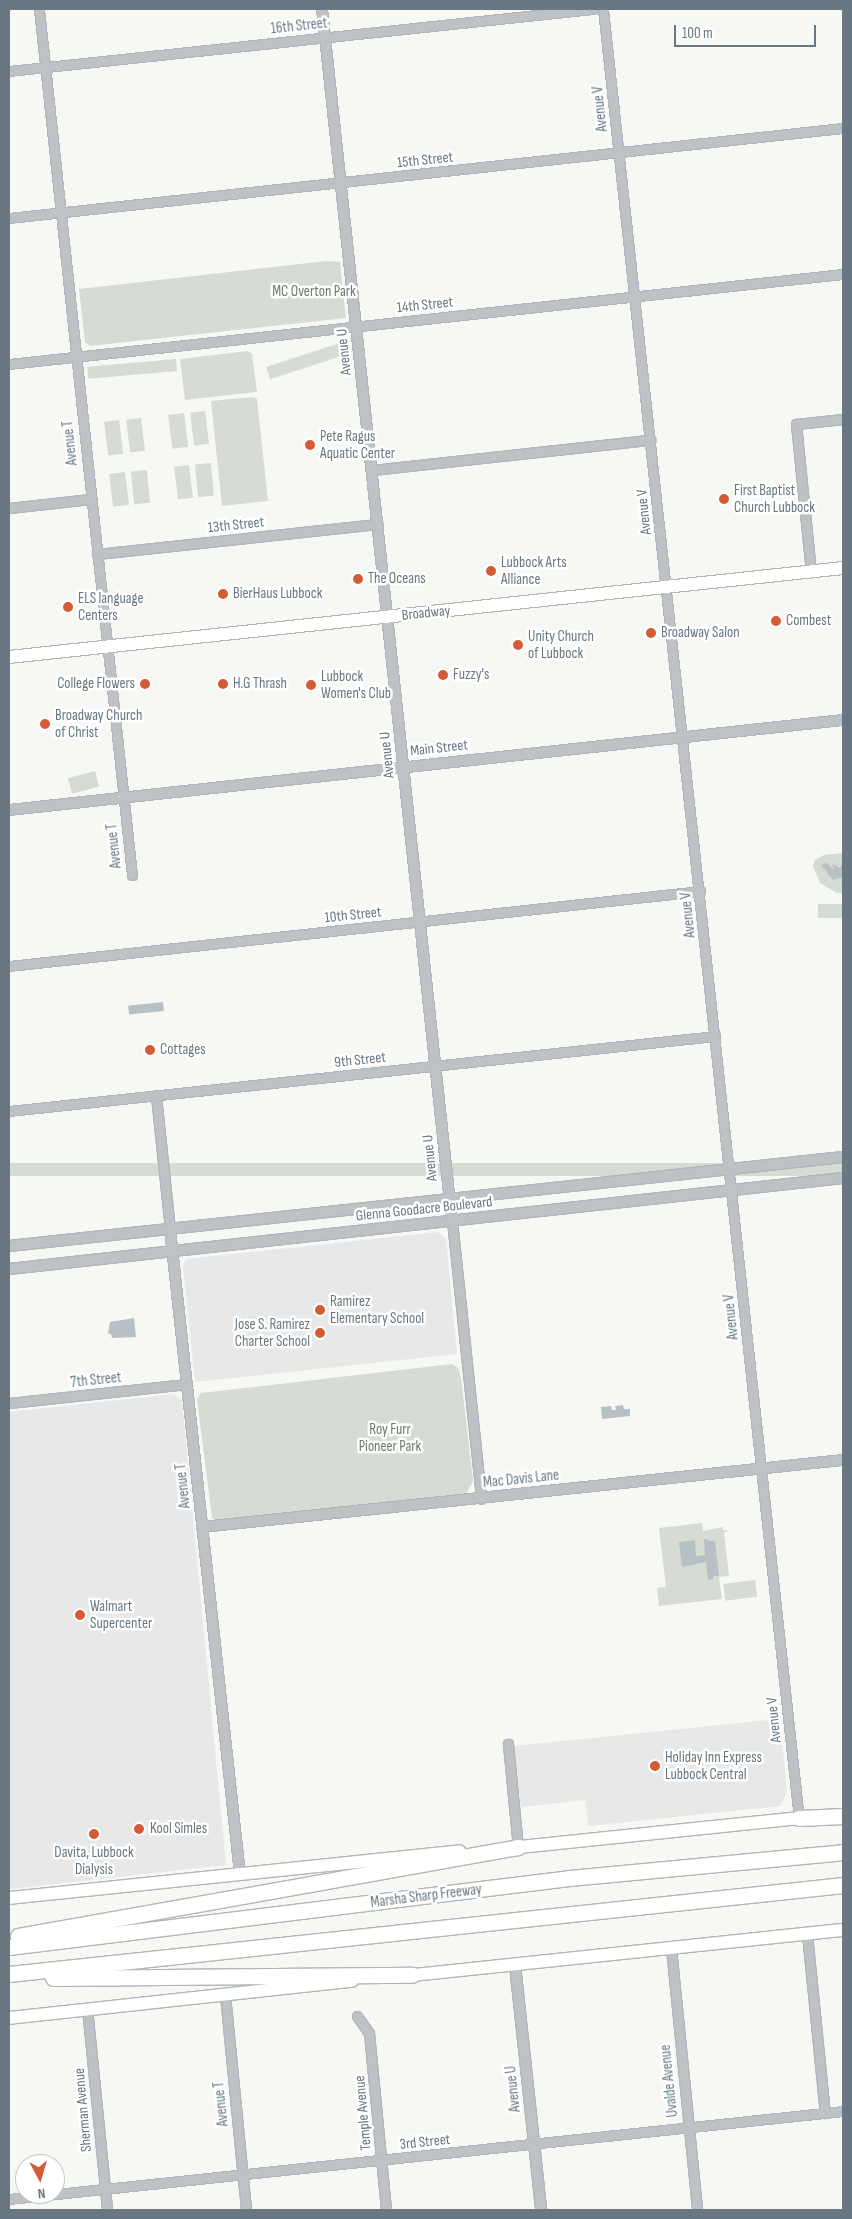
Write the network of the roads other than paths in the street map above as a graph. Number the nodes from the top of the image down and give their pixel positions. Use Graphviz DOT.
graph roads {
  1 [pos="38,9"];
  2 [pos="322,9"];
  3 [pos="593,9"];
  4 [pos="603,9"];
  5 [pos="326,38"];
  6 [pos="45,68"];
  7 [pos="9,71"];
  8 [pos="843,128"];
  9 [pos="619,152"];
  10 [pos="341,182"];
  11 [pos="60,213"];
  12 [pos="9,218"];
  13 [pos="843,274"];
  14 [pos="635,296"];
  15 [pos="356,326"];
  16 [pos="76,356"];
  17 [pos="9,364"];
  18 [pos="843,419"];
  19 [pos="650,440"];
  20 [pos="372,470"];
  21 [pos="91,499"];
  22 [pos="9,508"];
  23 [pos="377,524"];
  24 [pos="97,554"];
  25 [pos="843,568"];
  26 [pos="811,572"];
  27 [pos="666,587"];
  28 [pos="387,617"];
  29 [pos="107,647"];
  30 [pos="9,657"];
  31 [pos="843,720"];
  32 [pos="682,737"];
  33 [pos="403,767"];
  34 [pos="124,797"];
  35 [pos="9,810"];
  36 [pos="132,875"];
  37 [pos="700,891"];
  38 [pos="420,921"];
  39 [pos="9,966"];
  40 [pos="714,1036"];
  41 [pos="435,1066"];
  42 [pos="156,1096"];
  43 [pos="9,1111"];
  44 [pos="843,1157"];
  45 [pos="729,1170"];
  46 [pos="843,1178"];
  47 [pos="731,1190"];
  48 [pos="450,1199"];
  49 [pos="452,1221"];
  50 [pos="170,1228"];
  51 [pos="9,1246"];
  52 [pos="172,1251"];
  53 [pos="9,1269"];
  54 [pos="187,1384"];
  55 [pos="9,1403"];
  56 [pos="843,1460"];
  57 [pos="761,1469"];
  58 [pos="481,1498"];
  59 [pos="202,1527"];
  60 [pos="508,1744"];
  61 [pos="843,1814"];
  62 [pos="799,1818"];
  63 [pos="518,1847"];
  64 [pos="843,1852"];
  65 [pos="240,1874"];
  66 [pos="843,1884"];
  67 [pos="9,1898"];
  68 [pos="843,1930"];
  69 [pos="807,1934"];
  70 [pos="9,1938"];
  71 [pos="9,1947"];
  72 [pos="671,1948"];
  73 [pos="515,1965"];
  74 [pos="9,1974"];
  75 [pos="412,1975"];
  76 [pos="9,1978"];
  77 [pos="225,1995"];
  78 [pos="87,2008"];
  79 [pos="357,2016"];
  80 [pos="9,2018"];
  81 [pos="843,2111"];
  82 [pos="825,2113"];
  83 [pos="688,2128"];
  84 [pos="534,2144"];
  85 [pos="381,2160"];
  86 [pos="243,2175"];
  87 [pos="104,2189"];
  88 [pos="9,2199"];
  89 [pos="107,2210"];
  90 [pos="246,2210"];
  91 [pos="386,2210"];
  92 [pos="541,2210"];
  93 [pos="697,2210"];
  1 -- 6 [label="street, Avenue T"];
  2 -- 5 [label="street, Avenue U"];
  3 -- 5 [label="street, 16th Street"];
  4 -- 9 [label="street, Avenue V"];
  5 -- 6 [label="street, 16th Street"];
  5 -- 10 [label="street, Avenue U"];
  6 -- 7 [label="street, 16th Street"];
  6 -- 11 [label="street, Avenue T"];
  8 -- 9 [label="street, 15th Street"];
  9 -- 10 [label="street, 15th Street"];
  9 -- 14 [label="street, Avenue V"];
  10 -- 11 [label="street, 15th Street"];
  10 -- 15 [label="street, Avenue U"];
  11 -- 12 [label="street, 15th Street"];
  11 -- 16 [label="street, Avenue T"];
  13 -- 14 [label="street, 14th Street"];
  14 -- 15 [label="street, 14th Street"];
  14 -- 19 [label="street, Avenue V"];
  15 -- 16 [label="street, 14th Street"];
  15 -- 20 [label="street, Avenue U"];
  16 -- 17 [label="street, 14th Street"];
  16 -- 21 [label="street, Avenue T"];
  18 -- 26 [label="street"];
  19 -- 20 [label="street"];
  19 -- 27 [label="street, Avenue V"];
  20 -- 23 [label="street, Avenue U"];
  21 -- 22 [label="street"];
  21 -- 24 [label="street, Avenue T"];
  23 -- 24 [label="street, 13th Street"];
  23 -- 28 [label="street, Avenue U"];
  24 -- 29 [label="street, Avenue T"];
  25 -- 26 [label="main road, Broadway"];
  26 -- 27 [label="main road, Broadway"];
  27 -- 28 [label="main road, Broadway"];
  27 -- 32 [label="street, Avenue V"];
  28 -- 29 [label="main road, Broadway"];
  28 -- 33 [label="street, Avenue U"];
  29 -- 30 [label="main road, Broadway"];
  29 -- 34 [label="street, Avenue T"];
  31 -- 32 [label="street, Main Street"];
  32 -- 33 [label="street, Main Street"];
  32 -- 37 [label="street, Avenue V"];
  33 -- 34 [label="street, Main Street"];
  33 -- 38 [label="street, Avenue U"];
  34 -- 35 [label="street, Main Street"];
  34 -- 36 [label="street, Avenue T"];
  37 -- 38 [label="street, 10th Street"];
  37 -- 40 [label="street, Avenue V"];
  38 -- 39 [label="street, 10th Street"];
  38 -- 41 [label="street, Avenue U"];
  40 -- 41 [label="street, 9th Street"];
  40 -- 45 [label="street, Avenue V"];
  41 -- 42 [label="street, 9th Street"];
  41 -- 48 [label="street, Avenue U"];
  42 -- 43 [label="street, 9th Street"];
  42 -- 50 [label="street, Avenue T"];
  44 -- 45 [label="street, Glenna Goodacre Boulevard"];
  45 -- 47 [label="street, Avenue V"];
  45 -- 48 [label="street, Glenna Goodacre Boulevard"];
  46 -- 47 [label="street, Glenna Goodacre Boulevard"];
  47 -- 49 [label="street, Glenna Goodacre Boulevard"];
  47 -- 57 [label="street, Avenue V"];
  48 -- 49 [label="street, Avenue U"];
  48 -- 50 [label="street, Glenna Goodacre Boulevard"];
  49 -- 52 [label="street, Glenna Goodacre Boulevard"];
  49 -- 58 [label="street, Avenue U"];
  50 -- 51 [label="street, Glenna Goodacre Boulevard"];
  50 -- 52 [label="street, Avenue T"];
  52 -- 53 [label="street, Glenna Goodacre Boulevard"];
  52 -- 54 [label="street, Avenue T"];
  54 -- 55 [label="street, 7th Street"];
  54 -- 59 [label="street, Avenue T"];
  56 -- 57 [label="street, Mac Davis Lane"];
  57 -- 58 [label="street, Mac Davis Lane"];
  57 -- 62 [label="street, Avenue V"];
  58 -- 59 [label="street, Mac Davis Lane"];
  59 -- 65 [label="street, Avenue T"];
  60 -- 63 [label="street"];
  61 -- 62 [label="highway"];
  62 -- 63 [label="main road"];
  63 -- 65 [label="main road"];
  63 -- 70 [label="highway"];
  64 -- 71 [label="highway, Marsha Sharp Freeway"];
  65 -- 67 [label="main road"];
  66 -- 74 [label="highway"];
  68 -- 69 [label="main road"];
  69 -- 72 [label="main road"];
  69 -- 82 [label="street"];
  72 -- 73 [label="main road"];
  72 -- 83 [label="street, Uvalde Avenue"];
  73 -- 75 [label="main road"];
  73 -- 84 [label="street, Avenue U"];
  75 -- 76 [label="highway"];
  75 -- 77 [label="main road"];
  77 -- 78 [label="main road"];
  77 -- 86 [label="street, Avenue T"];
  78 -- 80 [label="main road"];
  78 -- 87 [label="street, Sherman Avenue"];
  79 -- 85 [label="street, Temple Avenue"];
  81 -- 82 [label="street, 3rd Street"];
  82 -- 83 [label="street, 3rd Street"];
  83 -- 84 [label="street, 3rd Street"];
  83 -- 93 [label="street, Uvalde Avenue"];
  84 -- 85 [label="street, 3rd Street"];
  84 -- 92 [label="street, Avenue U"];
  85 -- 86 [label="street, 3rd Street"];
  85 -- 91 [label="street, Temple Avenue"];
  86 -- 87 [label="street, 3rd Street"];
  86 -- 90 [label="street, Avenue T"];
  87 -- 88 [label="street, 3rd Street"];
  87 -- 89 [label="street, Sherman Avenue"];
}
